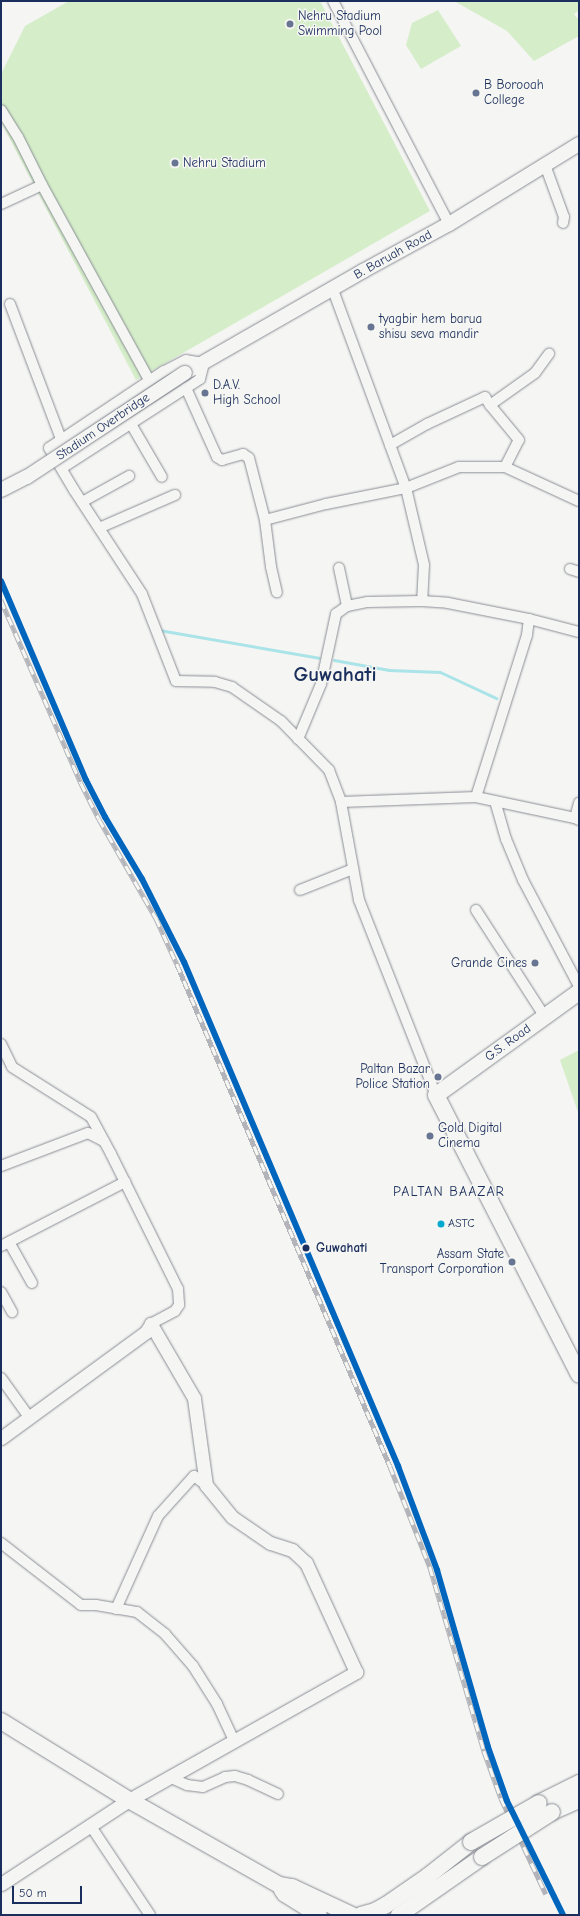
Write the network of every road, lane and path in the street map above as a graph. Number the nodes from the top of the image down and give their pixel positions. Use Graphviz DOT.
graph roads {
  1 [pos="333,1"];
  2 [pos="1,110"];
  3 [pos="579,144"];
  4 [pos="545,165"];
  5 [pos="42,184"];
  6 [pos="1,204"];
  7 [pos="563,223"];
  8 [pos="448,224"];
  9 [pos="333,290"];
  10 [pos="10,304"];
  11 [pos="549,354"];
  12 [pos="204,363"];
  13 [pos="149,380"];
  14 [pos="186,388"];
  15 [pos="490,405"];
  16 [pos="131,424"];
  17 [pos="61,439"];
  18 [pos="390,445"];
  19 [pos="505,467"];
  20 [pos="62,468"];
  21 [pos="129,476"];
  22 [pos="162,477"];
  23 [pos="406,488"];
  24 [pos="1,490"];
  25 [pos="175,495"];
  26 [pos="579,501"];
  27 [pos="82,502"];
  28 [pos="265,520"];
  29 [pos="99,528"];
  30 [pos="339,568"];
  31 [pos="278,592"];
  32 [pos="422,601"];
  33 [pos="347,606"];
  34 [pos="529,619"];
  35 [pos="579,632"];
  36 [pos="298,739"];
  37 [pos="476,796"];
  38 [pos="495,800"];
  39 [pos="340,802"];
  40 [pos="579,803"];
  41 [pos="577,819"];
  42 [pos="353,869"];
  43 [pos="300,890"];
  44 [pos="476,910"];
  45 [pos="579,986"];
  46 [pos="579,992"];
  47 [pos="545,1017"];
  48 [pos="1,1044"];
  49 [pos="436,1095"];
  50 [pos="104,1141"];
  51 [pos="1,1166"];
  52 [pos="124,1182"];
  53 [pos="5,1244"];
  54 [pos="32,1283"];
  55 [pos="1,1292"];
  56 [pos="12,1312"];
  57 [pos="151,1324"];
  58 [pos="579,1374"];
  59 [pos="1,1378"];
  60 [pos="27,1414"];
  61 [pos="1,1428"];
  62 [pos="1,1438"];
  63 [pos="206,1485"];
  64 [pos="1,1543"];
  65 [pos="116,1609"];
  66 [pos="1,1721"];
  67 [pos="234,1740"];
  68 [pos="169,1777"];
  69 [pos="579,1783"];
  70 [pos="278,1794"];
  71 [pos="129,1800"];
  72 [pos="579,1800"];
  73 [pos="90,1825"];
  74 [pos="1,1884"];
  75 [pos="285,1886"];
  76 [pos="150,1915"];
  77 [pos="319,1915"];
  78 [pos="352,1915"];
  79 [pos="361,1915"];
  80 [pos="399,1915"];
  1 -- 8 [label="street"];
  2 -- 5 [label="street"];
  3 -- 4 [label="main road, B. Baruah Road"];
  4 -- 7 [label="street"];
  4 -- 8 [label="main road, B. Baruah Road"];
  5 -- 6 [label="street"];
  5 -- 13 [label="street"];
  8 -- 9 [label="main road, B. Baruah Road"];
  9 -- 12 [label="main road, B. Baruah Road"];
  9 -- 18 [label="street"];
  10 -- 17 [label="street"];
  11 -- 15 [label="street"];
  12 -- 13 [label="street"];
  12 -- 14 [label="street"];
  12 -- 24 [label="main road, Stadium Overbridge, bridge"];
  13 -- 17 [label="street"];
  14 -- 16 [label="street"];
  14 -- 28 [label="street"];
  15 -- 18 [label="street"];
  15 -- 19 [label="street"];
  16 -- 20 [label="street"];
  16 -- 22 [label="street"];
  17 -- 20 [label="street"];
  18 -- 23 [label="street"];
  19 -- 23 [label="street"];
  19 -- 26 [label="street"];
  20 -- 27 [label="street"];
  21 -- 27 [label="street"];
  23 -- 28 [label="street"];
  23 -- 32 [label="street"];
  25 -- 29 [label="street"];
  27 -- 29 [label="street"];
  28 -- 31 [label="street"];
  29 -- 36 [label="street"];
  30 -- 33 [label="street"];
  32 -- 33 [label="street"];
  32 -- 34 [label="street"];
  33 -- 36 [label="street"];
  34 -- 35 [label="street"];
  34 -- 37 [label="street"];
  36 -- 39 [label="street"];
  37 -- 38 [label="street"];
  37 -- 39 [label="street"];
  38 -- 41 [label="street"];
  38 -- 45 [label="street"];
  39 -- 42 [label="street"];
  40 -- 41 [label="street"];
  42 -- 43 [label="street"];
  42 -- 49 [label="street"];
  44 -- 47 [label="street"];
  46 -- 47 [label="main road, G.S. Road"];
  47 -- 49 [label="main road, G.S. Road"];
  48 -- 50 [label="street"];
  49 -- 58 [label="main road"];
  50 -- 51 [label="street"];
  50 -- 52 [label="street"];
  52 -- 53 [label="street"];
  52 -- 57 [label="street"];
  53 -- 54 [label="street"];
  55 -- 56 [label="street"];
  57 -- 60 [label="street"];
  57 -- 63 [label="street"];
  59 -- 60 [label="street"];
  60 -- 61 [label="street"];
  60 -- 62 [label="street"];
  63 -- 65 [label="street"];
  63 -- 67 [label="street"];
  64 -- 65 [label="street"];
  65 -- 67 [label="street"];
  66 -- 71 [label="main road"];
  67 -- 68 [label="street"];
  68 -- 70 [label="street"];
  68 -- 71 [label="street"];
  69 -- 79 [label="main road, bridge"];
  71 -- 73 [label="street"];
  71 -- 75 [label="main road"];
  72 -- 80 [label="main road, bridge"];
  73 -- 74 [label="street"];
  73 -- 76 [label="street"];
  75 -- 77 [label="main road"];
  75 -- 78 [label="main road"];
}
